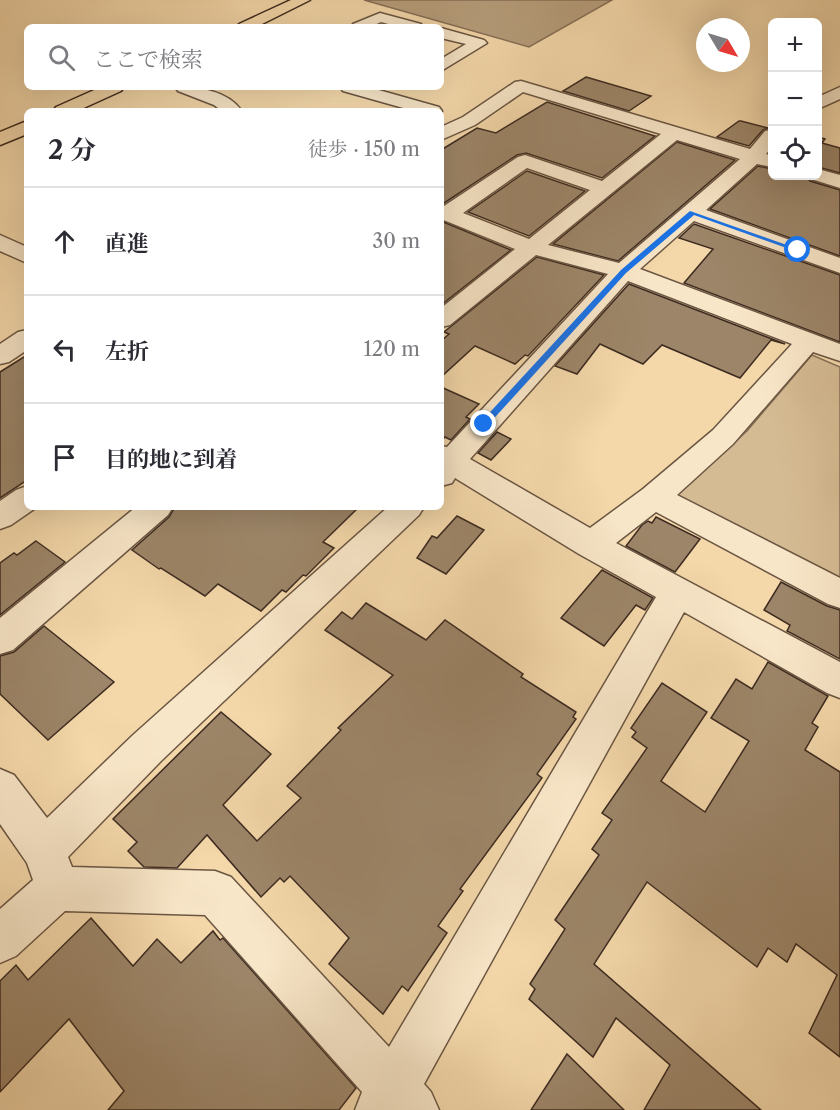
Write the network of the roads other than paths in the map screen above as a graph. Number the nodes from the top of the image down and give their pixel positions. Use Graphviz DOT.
graph roads {
  1 [pos="303,0"];
  2 [pos="251,24"];
  3 [pos="365,24"];
  4 [pos="404,24"];
  5 [pos="444,34"];
  6 [pos="444,64"];
  7 [pos="108,90"];
  8 [pos="192,90"];
  9 [pos="360,90"];
  10 [pos="401,90"];
  11 [pos="840,92"];
  12 [pos="388,98"];
  13 [pos="822,102"];
  14 [pos="69,108"];
  15 [pos="229,108"];
  16 [pos="423,108"];
  17 [pos="444,114"];
  18 [pos="469,121"];
  19 [pos="24,128"];
  20 [pos="444,133"];
  21 [pos="674,134"];
  22 [pos="0,139"];
  23 [pos="763,159"];
  24 [pos="822,176"];
  25 [pos="840,182"];
  26 [pos="603,188"];
  27 [pos="444,213"];
  28 [pos="693,213"];
  29 [pos="444,214"];
  30 [pos="0,242"];
  31 [pos="530,247"];
  32 [pos="24,254"];
  33 [pos="840,266"];
  34 [pos="624,272"];
  35 [pos="444,318"];
  36 [pos="24,340"];
  37 [pos="810,340"];
  38 [pos="840,353"];
  39 [pos="0,356"];
  40 [pos="445,464"];
  41 [pos="654,497"];
  42 [pos="24,500"];
  43 [pos="154,510"];
  44 [pos="405,510"];
  45 [pos="0,517"];
  46 [pos="591,545"];
  47 [pos="678,591"];
  48 [pos="840,594"];
  49 [pos="0,639"];
  50 [pos="840,681"];
  51 [pos="0,789"];
  52 [pos="51,870"];
  53 [pos="0,940"];
  54 [pos="396,1103"];
  1 -- 2 [label="highway"];
  3 -- 4 [label="street"];
  5 -- 6 [label="street"];
  7 -- 14 [label="highway"];
  8 -- 15 [label="street"];
  9 -- 12 [label="street"];
  10 -- 12 [label="street"];
  11 -- 13 [label="street"];
  12 -- 16 [label="street"];
  17 -- 18 [label="street"];
  18 -- 20 [label="street"];
  18 -- 21 [label="street"];
  19 -- 22 [label="highway"];
  21 -- 23 [label="street"];
  21 -- 26 [label="street"];
  23 -- 28 [label="street"];
  24 -- 25 [label="street"];
  26 -- 27 [label="street"];
  26 -- 31 [label="street"];
  28 -- 33 [label="street"];
  28 -- 34 [label="street"];
  29 -- 31 [label="street"];
  30 -- 32 [label="street"];
  31 -- 34 [label="street"];
  31 -- 35 [label="street"];
  34 -- 37 [label="street"];
  34 -- 40 [label="street"];
  36 -- 39 [label="street"];
  37 -- 38 [label="street"];
  37 -- 41 [label="street"];
  40 -- 46 [label="street"];
  41 -- 46 [label="street"];
  41 -- 48 [label="street"];
  42 -- 45 [label="street"];
  43 -- 49 [label="street"];
  44 -- 52 [label="street"];
  46 -- 47 [label="street"];
  47 -- 50 [label="street"];
  47 -- 54 [label="street"];
  51 -- 52 [label="street"];
  52 -- 53 [label="street"];
  52 -- 54 [label="street"];
}
